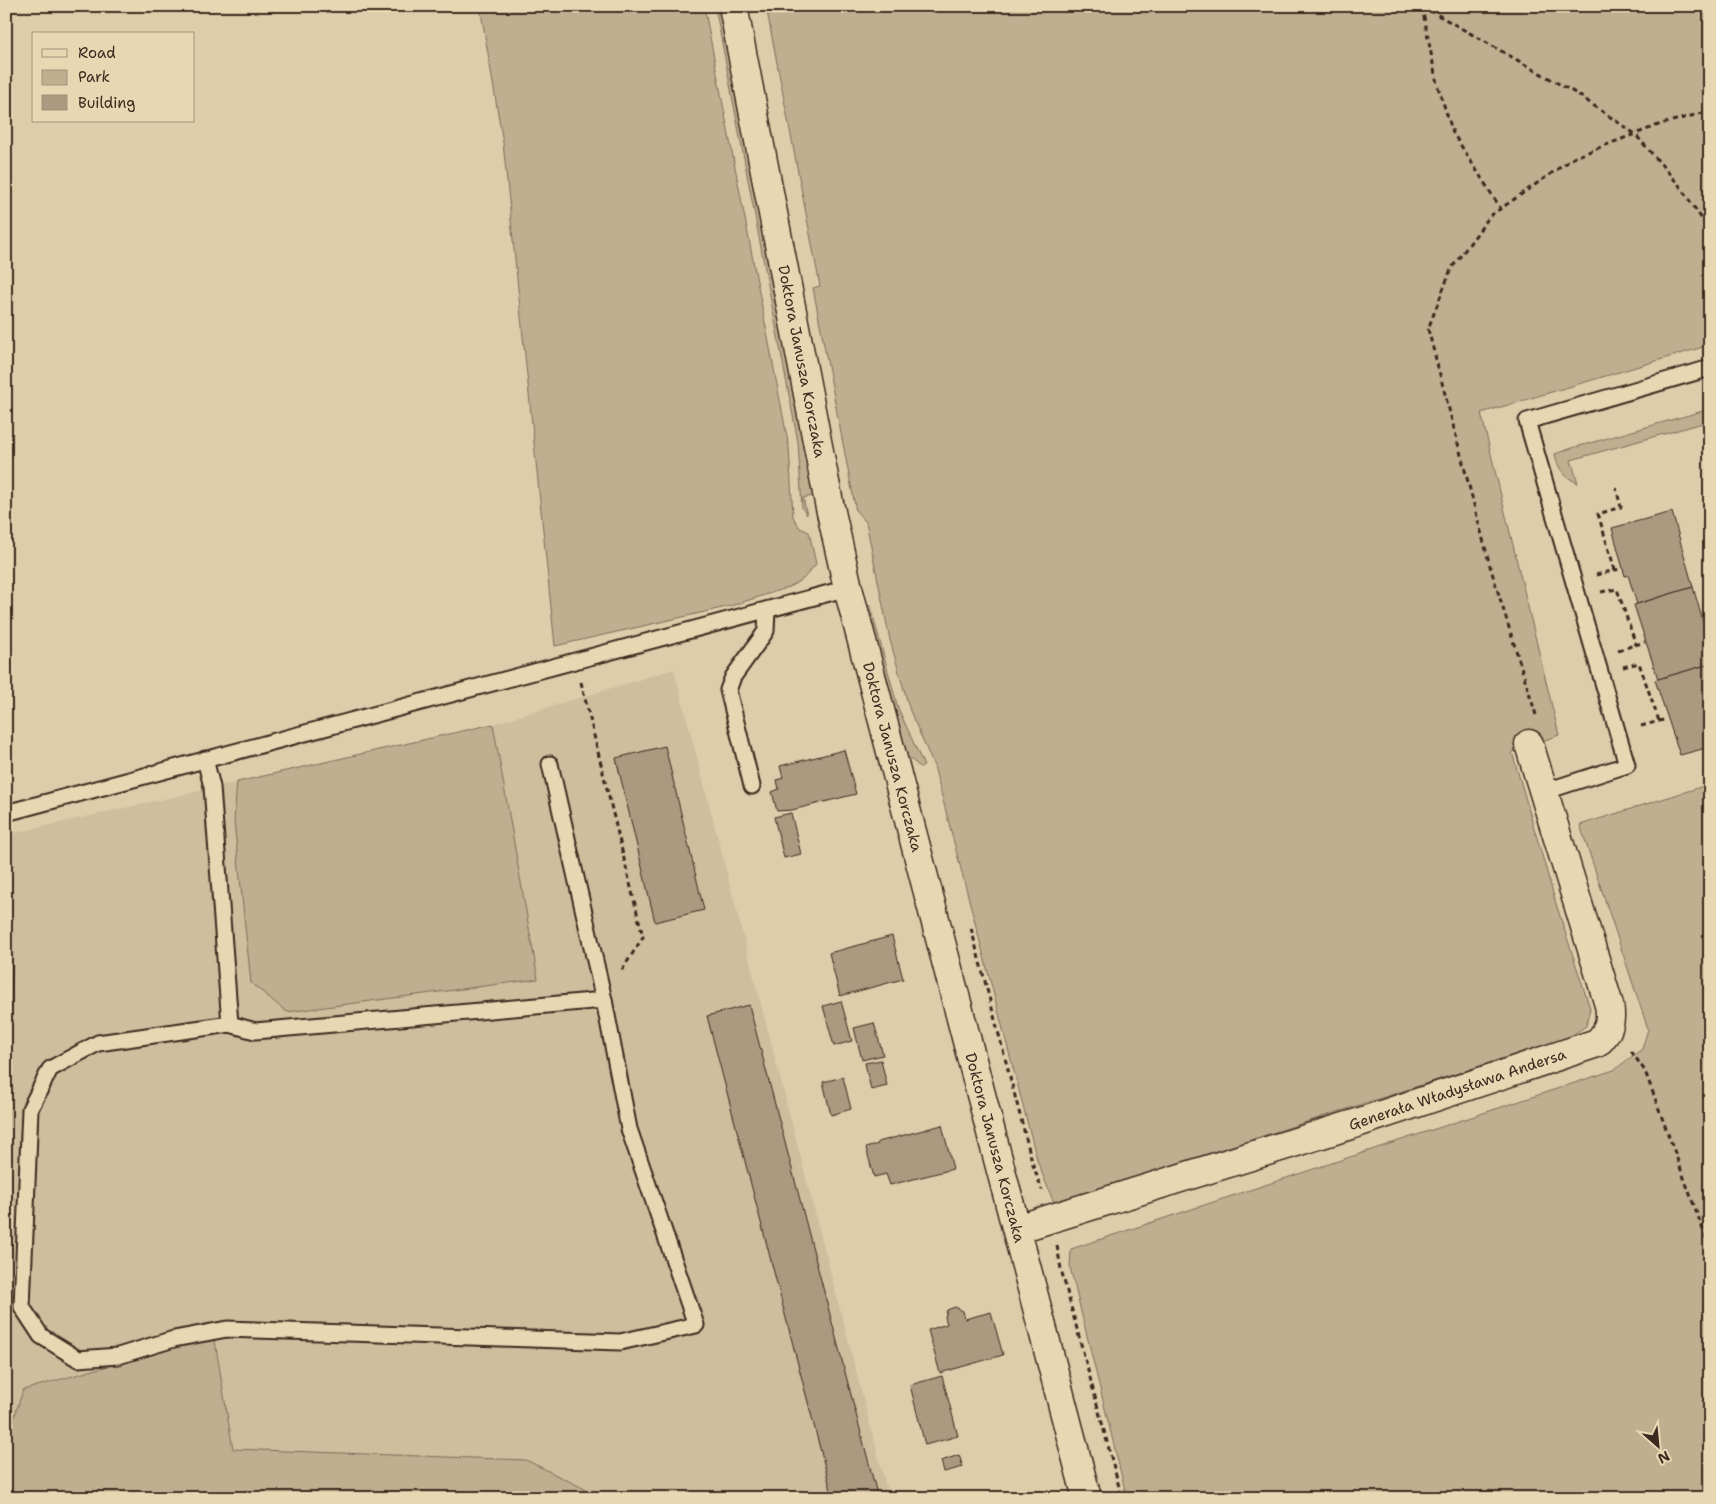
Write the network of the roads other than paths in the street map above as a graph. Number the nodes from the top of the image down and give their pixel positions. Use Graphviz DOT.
graph roads {
  1 [pos="733,6"];
  2 [pos="1710,368"];
  3 [pos="848,588"];
  4 [pos="767,610"];
  5 [pos="1529,744"];
  6 [pos="204,759"];
  7 [pos="550,764"];
  8 [pos="752,786"];
  9 [pos="1543,792"];
  10 [pos="6,812"];
  11 [pos="604,1000"];
  12 [pos="230,1024"];
  13 [pos="1017,1229"];
  14 [pos="1087,1498"];
  1 -- 3 [label="street, Doktora Janusza Korczaka"];
  2 -- 9 [label="lane"];
  3 -- 4 [label="lane"];
  3 -- 13 [label="street, Doktora Janusza Korczaka"];
  4 -- 6 [label="lane"];
  4 -- 8 [label="lane"];
  5 -- 9 [label="street, Generała Władysława Andersa"];
  6 -- 10 [label="lane"];
  6 -- 12 [label="lane"];
  7 -- 11 [label="lane"];
  9 -- 13 [label="street, Generała Władysława Andersa"];
  11 -- 12 [label="lane"];
  11 -- 12 [label="lane"];
  13 -- 14 [label="street, Doktora Janusza Korczaka"];
}
